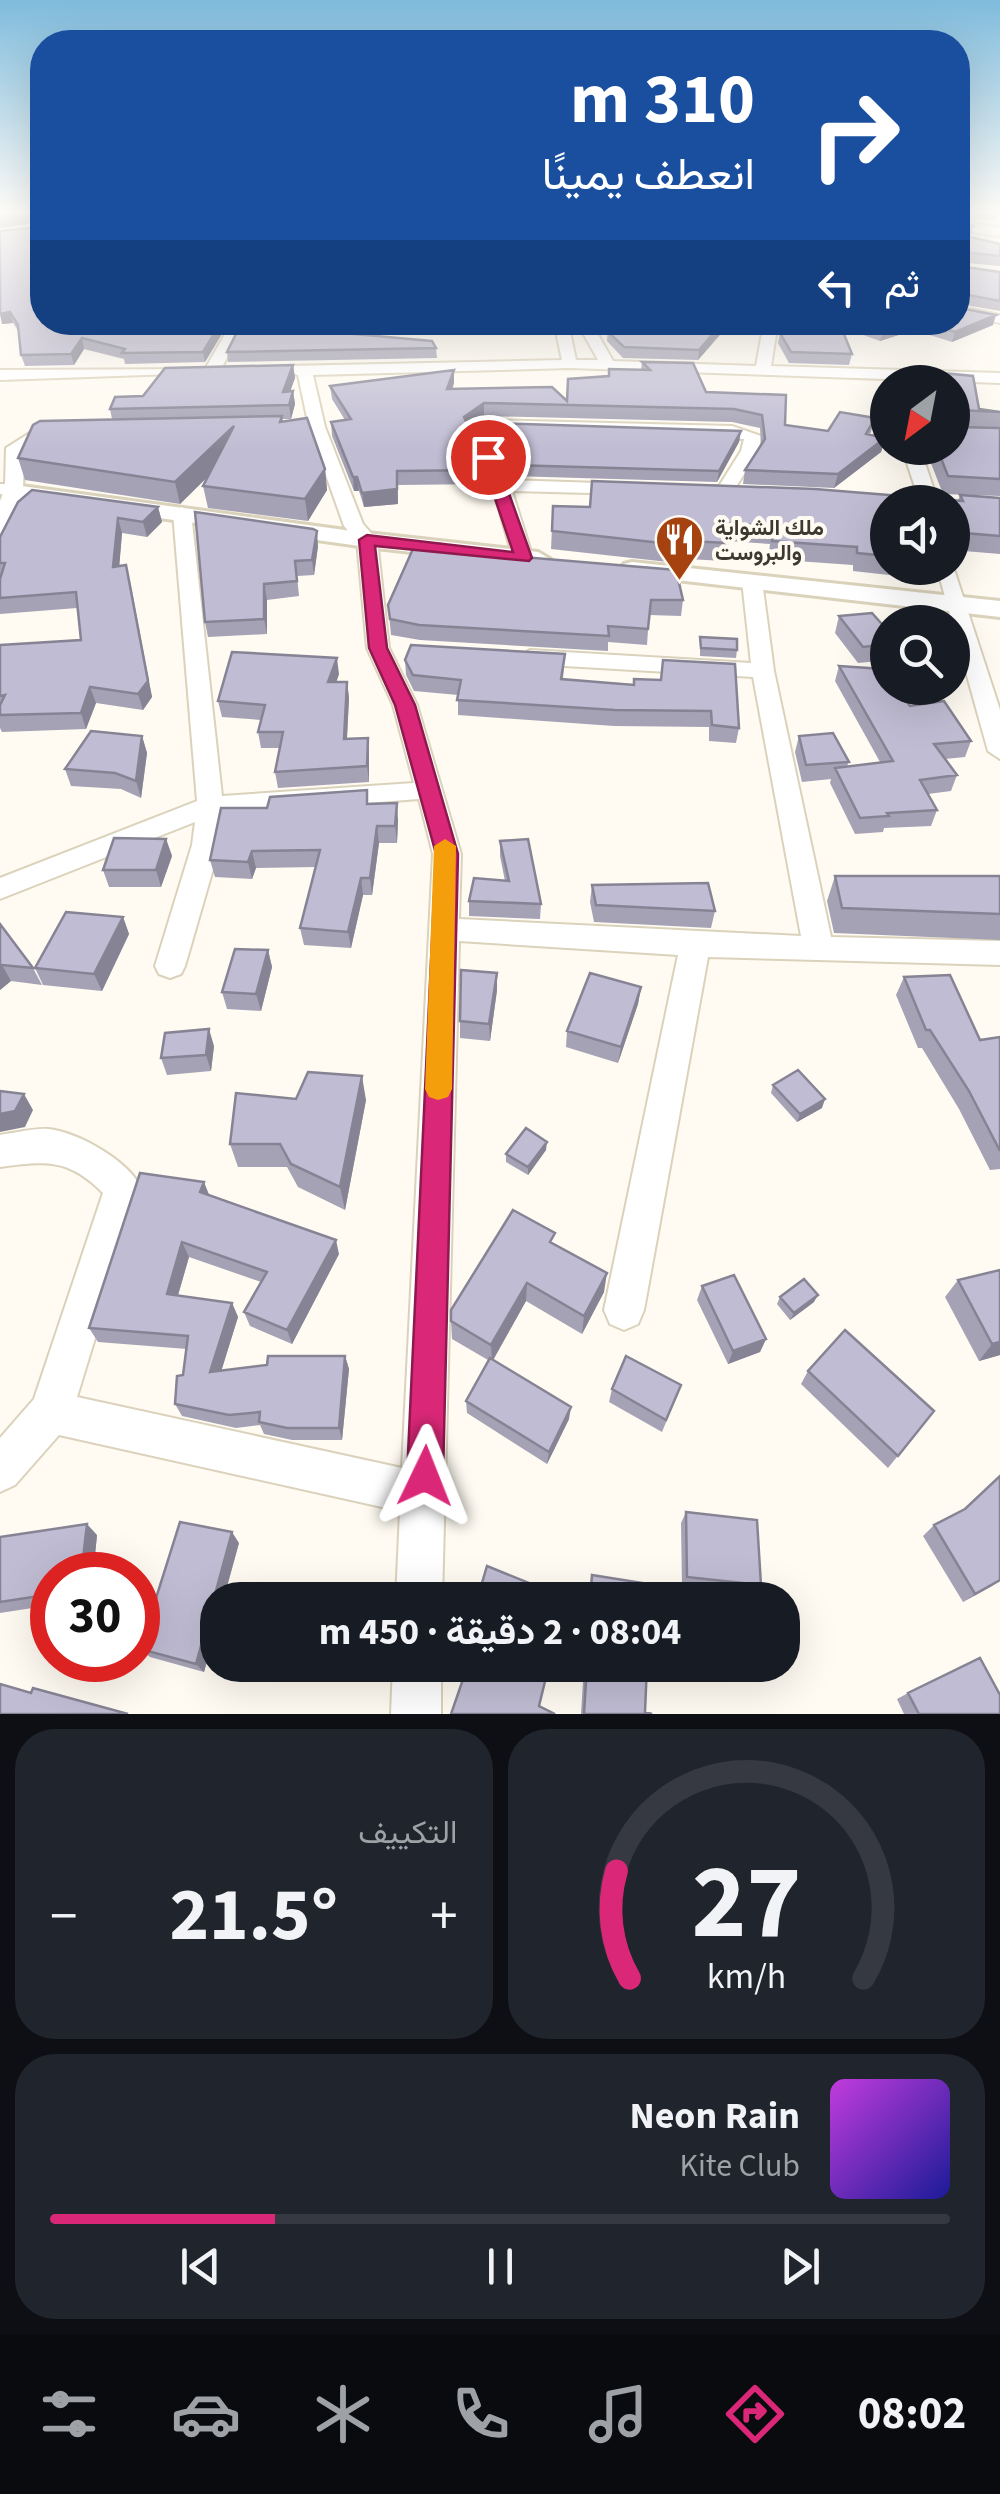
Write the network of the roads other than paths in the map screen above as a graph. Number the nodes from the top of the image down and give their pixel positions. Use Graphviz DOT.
graph roads {
  1 [pos="970,313"];
  2 [pos="1000,319"];
  3 [pos="232,335"];
  4 [pos="564,335"];
  5 [pos="591,335"];
  6 [pos="768,335"];
  7 [pos="570,364"];
  8 [pos="608,365"];
  9 [pos="763,370"];
  10 [pos="212,371"];
  11 [pos="230,371"];
  12 [pos="268,371"];
  13 [pos="305,371"];
  14 [pos="0,375"];
  15 [pos="870,377"];
  16 [pos="970,378"];
  17 [pos="1000,378"];
  18 [pos="317,427"];
  19 [pos="297,428"];
  20 [pos="81,432"];
  21 [pos="501,485"];
  22 [pos="7,488"];
  23 [pos="182,513"];
  24 [pos="361,533"];
  25 [pos="0,537"];
  26 [pos="522,552"];
  27 [pos="561,556"];
  28 [pos="752,582"];
  29 [pos="951,585"];
  30 [pos="1000,597"];
  31 [pos="955,598"];
  32 [pos="1000,610"];
  33 [pos="513,656"];
  34 [pos="764,671"];
  35 [pos="1000,751"];
  36 [pos="430,790"];
  37 [pos="210,806"];
  38 [pos="0,888"];
  39 [pos="444,929"];
  40 [pos="695,945"];
  41 [pos="818,946"];
  42 [pos="1000,952"];
  43 [pos="170,966"];
  44 [pos="0,1151"];
  45 [pos="624,1310"];
  46 [pos="50,1412"];
  47 [pos="0,1470"];
  48 [pos="421,1494"];
  49 [pos="419,1582"];
  50 [pos="417,1682"];
  51 [pos="416,1714"];
  1 -- 2 [label="street"];
  3 -- 10 [label="street"];
  4 -- 7 [label="street"];
  5 -- 8 [label="street"];
  6 -- 9 [label="street"];
  7 -- 8 [label="street"];
  7 -- 13 [label="street"];
  8 -- 9 [label="street"];
  9 -- 15 [label="street"];
  10 -- 11 [label="street"];
  10 -- 14 [label="street"];
  12 -- 13 [label="street"];
  13 -- 18 [label="street"];
  16 -- 17 [label="street"];
  18 -- 19 [label="street"];
  18 -- 24 [label="street"];
  20 -- 22 [label="street"];
  21 -- 21 [label="street"];
  21 -- 26 [label="street"];
  22 -- 23 [label="street"];
  22 -- 24 [label="street"];
  22 -- 25 [label="street"];
  23 -- 24 [label="street"];
  23 -- 37 [label="street"];
  24 -- 26 [label="street"];
  24 -- 36 [label="street"];
  26 -- 27 [label="street"];
  28 -- 31 [label="street"];
  28 -- 31 [label="street"];
  28 -- 34 [label="street"];
  29 -- 31 [label="street"];
  30 -- 31 [label="street"];
  31 -- 32 [label="street"];
  31 -- 35 [label="street"];
  33 -- 34 [label="street"];
  34 -- 41 [label="street"];
  36 -- 37 [label="street"];
  36 -- 39 [label="street"];
  37 -- 38 [label="street"];
  37 -- 43 [label="street"];
  39 -- 40 [label="street"];
  39 -- 48 [label="street"];
  40 -- 41 [label="street"];
  40 -- 45 [label="street"];
  41 -- 42 [label="street"];
  44 -- 46 [label="street"];
  46 -- 47 [label="street"];
  46 -- 48 [label="street"];
  48 -- 49 [label="street"];
  50 -- 51 [label="street"];
}
